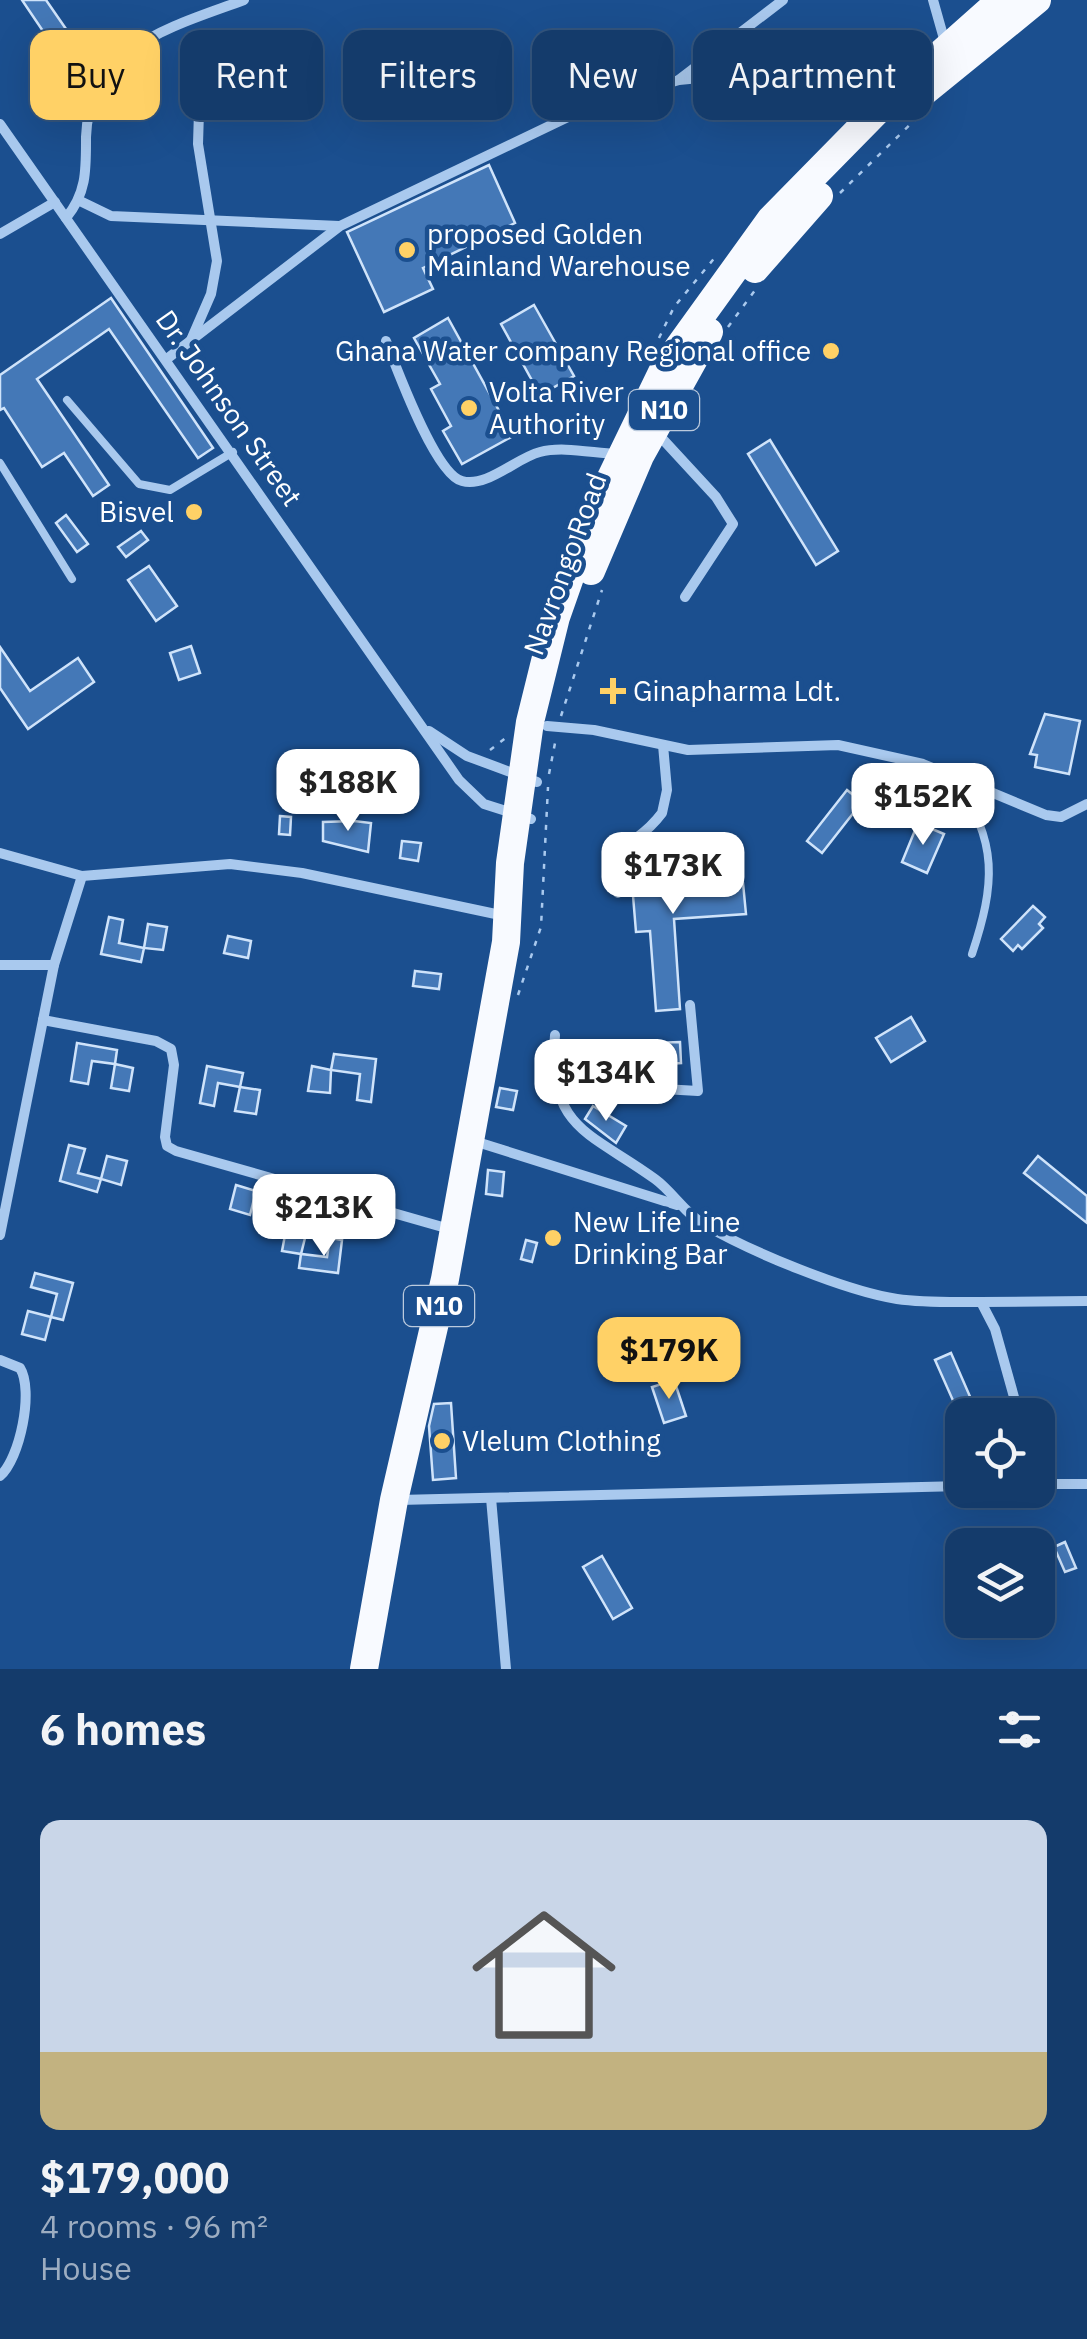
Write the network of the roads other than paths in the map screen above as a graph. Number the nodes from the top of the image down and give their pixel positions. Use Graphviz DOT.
graph roads {
  1 [pos="244,0"];
  2 [pos="784,0"];
  3 [pos="933,0"];
  4 [pos="1001,0"];
  5 [pos="1038,0"];
  6 [pos="946,46"];
  7 [pos="932,59"];
  8 [pos="693,79"];
  9 [pos="679,80"];
  10 [pos="199,120"];
  11 [pos="868,120"];
  12 [pos="0,124"];
  13 [pos="80,201"];
  14 [pos="55,202"];
  15 [pos="211,217"];
  16 [pos="66,218"];
  17 [pos="340,226"];
  18 [pos="0,234"];
  19 [pos="191,341"];
  20 [pos="386,342"];
  21 [pos="168,358"];
  22 [pos="67,400"];
  23 [pos="653,429"];
  24 [pos="233,452"];
  25 [pos="629,455"];
  26 [pos="0,463"];
  27 [pos="72,580"];
  28 [pos="685,598"];
  29 [pos="417,722"];
  30 [pos="552,727"];
  31 [pos="663,746"];
  32 [pos="953,776"];
  33 [pos="529,781"];
  34 [pos="1087,804"];
  35 [pos="523,817"];
  36 [pos="0,853"];
  37 [pos="82,876"];
  38 [pos="618,893"];
  39 [pos="509,926"];
  40 [pos="972,954"];
  41 [pos="0,965"];
  42 [pos="54,965"];
  43 [pos="690,1005"];
  44 [pos="43,1020"];
  45 [pos="555,1035"];
  46 [pos="555,1088"];
  47 [pos="468,1138"];
  48 [pos="678,1205"];
  49 [pos="453,1230"];
  50 [pos="0,1235"];
  51 [pos="1087,1301"];
  52 [pos="981,1302"];
  53 [pos="0,1360"];
  54 [pos="1013,1398"];
  55 [pos="0,1476"];
  56 [pos="1055,1484"];
  57 [pos="1087,1484"];
  58 [pos="945,1486"];
  59 [pos="491,1498"];
  60 [pos="394,1500"];
  61 [pos="364,1669"];
  62 [pos="506,1669"];
  1 -- 13 [label="street"];
  2 -- 9 [label="street"];
  3 -- 6 [label="street"];
  4 -- 6 [label="highway, Navrongo Road / N10"];
  5 -- 23 [label="highway, Navrongo Road / N10"];
  6 -- 7 [label="highway, Navrongo Road / N10"];
  8 -- 9 [label="street"];
  9 -- 17 [label="street"];
  10 -- 15 [label="street"];
  11 -- 25 [label="highway, Navrongo Road / N10"];
  12 -- 14 [label="street, Dr. Johnson Street"];
  13 -- 15 [label="street"];
  13 -- 16 [label="street"];
  14 -- 16 [label="street, Dr. Johnson Street"];
  14 -- 18 [label="street"];
  15 -- 17 [label="street"];
  15 -- 19 [label="street"];
  16 -- 21 [label="street, Dr. Johnson Street"];
  17 -- 19 [label="street"];
  19 -- 21 [label="street"];
  20 -- 25 [label="street"];
  21 -- 24 [label="street, Dr. Johnson Street"];
  22 -- 24 [label="lane"];
  23 -- 25 [label="highway, Navrongo Road / N10"];
  23 -- 28 [label="street"];
  24 -- 29 [label="street, Dr. Johnson Street"];
  25 -- 30 [label="highway, Navrongo Road / N10"];
  25 -- 33 [label="highway, Navrongo Road / N10"];
  26 -- 27 [label="lane"];
  29 -- 33 [label="street, Dr. Johnson Street"];
  29 -- 35 [label="street, Dr. Johnson Street"];
  30 -- 31 [label="street"];
  30 -- 33 [label="highway, Navrongo Road / N10"];
  31 -- 32 [label="street"];
  31 -- 38 [label="street"];
  32 -- 34 [label="street"];
  32 -- 40 [label="lane"];
  33 -- 35 [label="highway, Navrongo Road / N10"];
  35 -- 39 [label="highway, Navrongo Road / N10"];
  36 -- 37 [label="street"];
  37 -- 39 [label="street"];
  37 -- 42 [label="street"];
  39 -- 47 [label="highway, N10"];
  41 -- 42 [label="street"];
  42 -- 44 [label="street"];
  43 -- 46 [label="street"];
  44 -- 49 [label="street"];
  44 -- 50 [label="street"];
  45 -- 46 [label="street"];
  46 -- 48 [label="street"];
  47 -- 48 [label="street"];
  47 -- 49 [label="highway, N10"];
  48 -- 52 [label="street"];
  49 -- 60 [label="highway, N10"];
  51 -- 52 [label="street"];
  52 -- 54 [label="street"];
  53 -- 55 [label="street"];
  56 -- 57 [label="street"];
  58 -- 59 [label="street"];
  59 -- 60 [label="street"];
  59 -- 62 [label="street"];
  60 -- 61 [label="highway, N10"];
}
